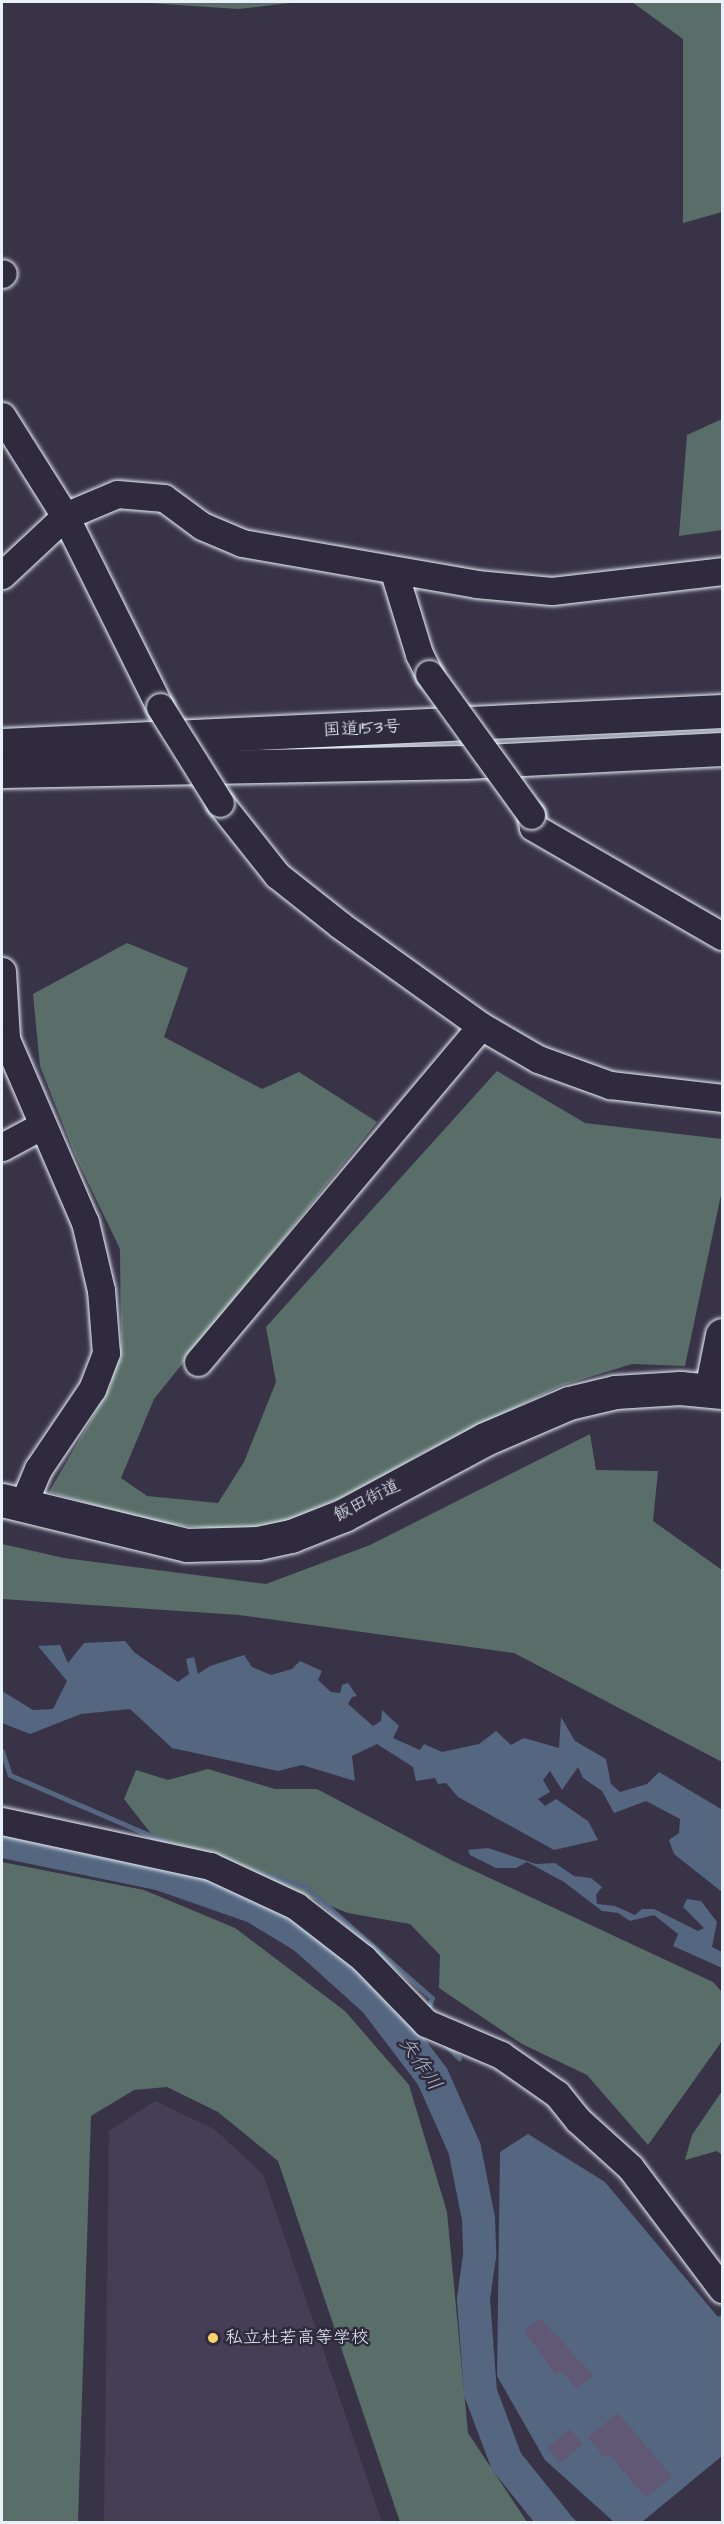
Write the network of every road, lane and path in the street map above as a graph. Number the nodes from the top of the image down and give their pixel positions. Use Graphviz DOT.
graph roads {
  1 [pos="2,416"];
  2 [pos="65,516"];
  3 [pos="723,571"];
  4 [pos="394,572"];
  5 [pos="2,574"];
  6 [pos="723,711"];
  7 [pos="2,745"];
  8 [pos="723,749"];
  9 [pos="2,771"];
  10 [pos="723,936"];
  11 [pos="2,971"];
  12 [pos="481,1026"];
  13 [pos="710,1097"];
  14 [pos="41,1126"];
  15 [pos="2,1147"];
  16 [pos="723,1335"];
  17 [pos="198,1362"];
  18 [pos="717,1391"];
  19 [pos="12,1502"];
  20 [pos="2,1821"];
  21 [pos="723,2289"];
  1 -- 2 [label="street"];
  2 -- 4 [label="street"];
  2 -- 5 [label="street"];
  2 -- 12 [label="street, bridge"];
  3 -- 4 [label="street"];
  4 -- 10 [label="street, bridge"];
  6 -- 7 [label="highway, 国道153号"];
  8 -- 9 [label="highway, 国道153号"];
  11 -- 14 [label="street"];
  12 -- 13 [label="street"];
  12 -- 17 [label="street"];
  14 -- 15 [label="street"];
  14 -- 19 [label="street"];
  16 -- 18 [label="highway"];
  18 -- 19 [label="highway, 飯田街道"];
  20 -- 21 [label="street"];
}
